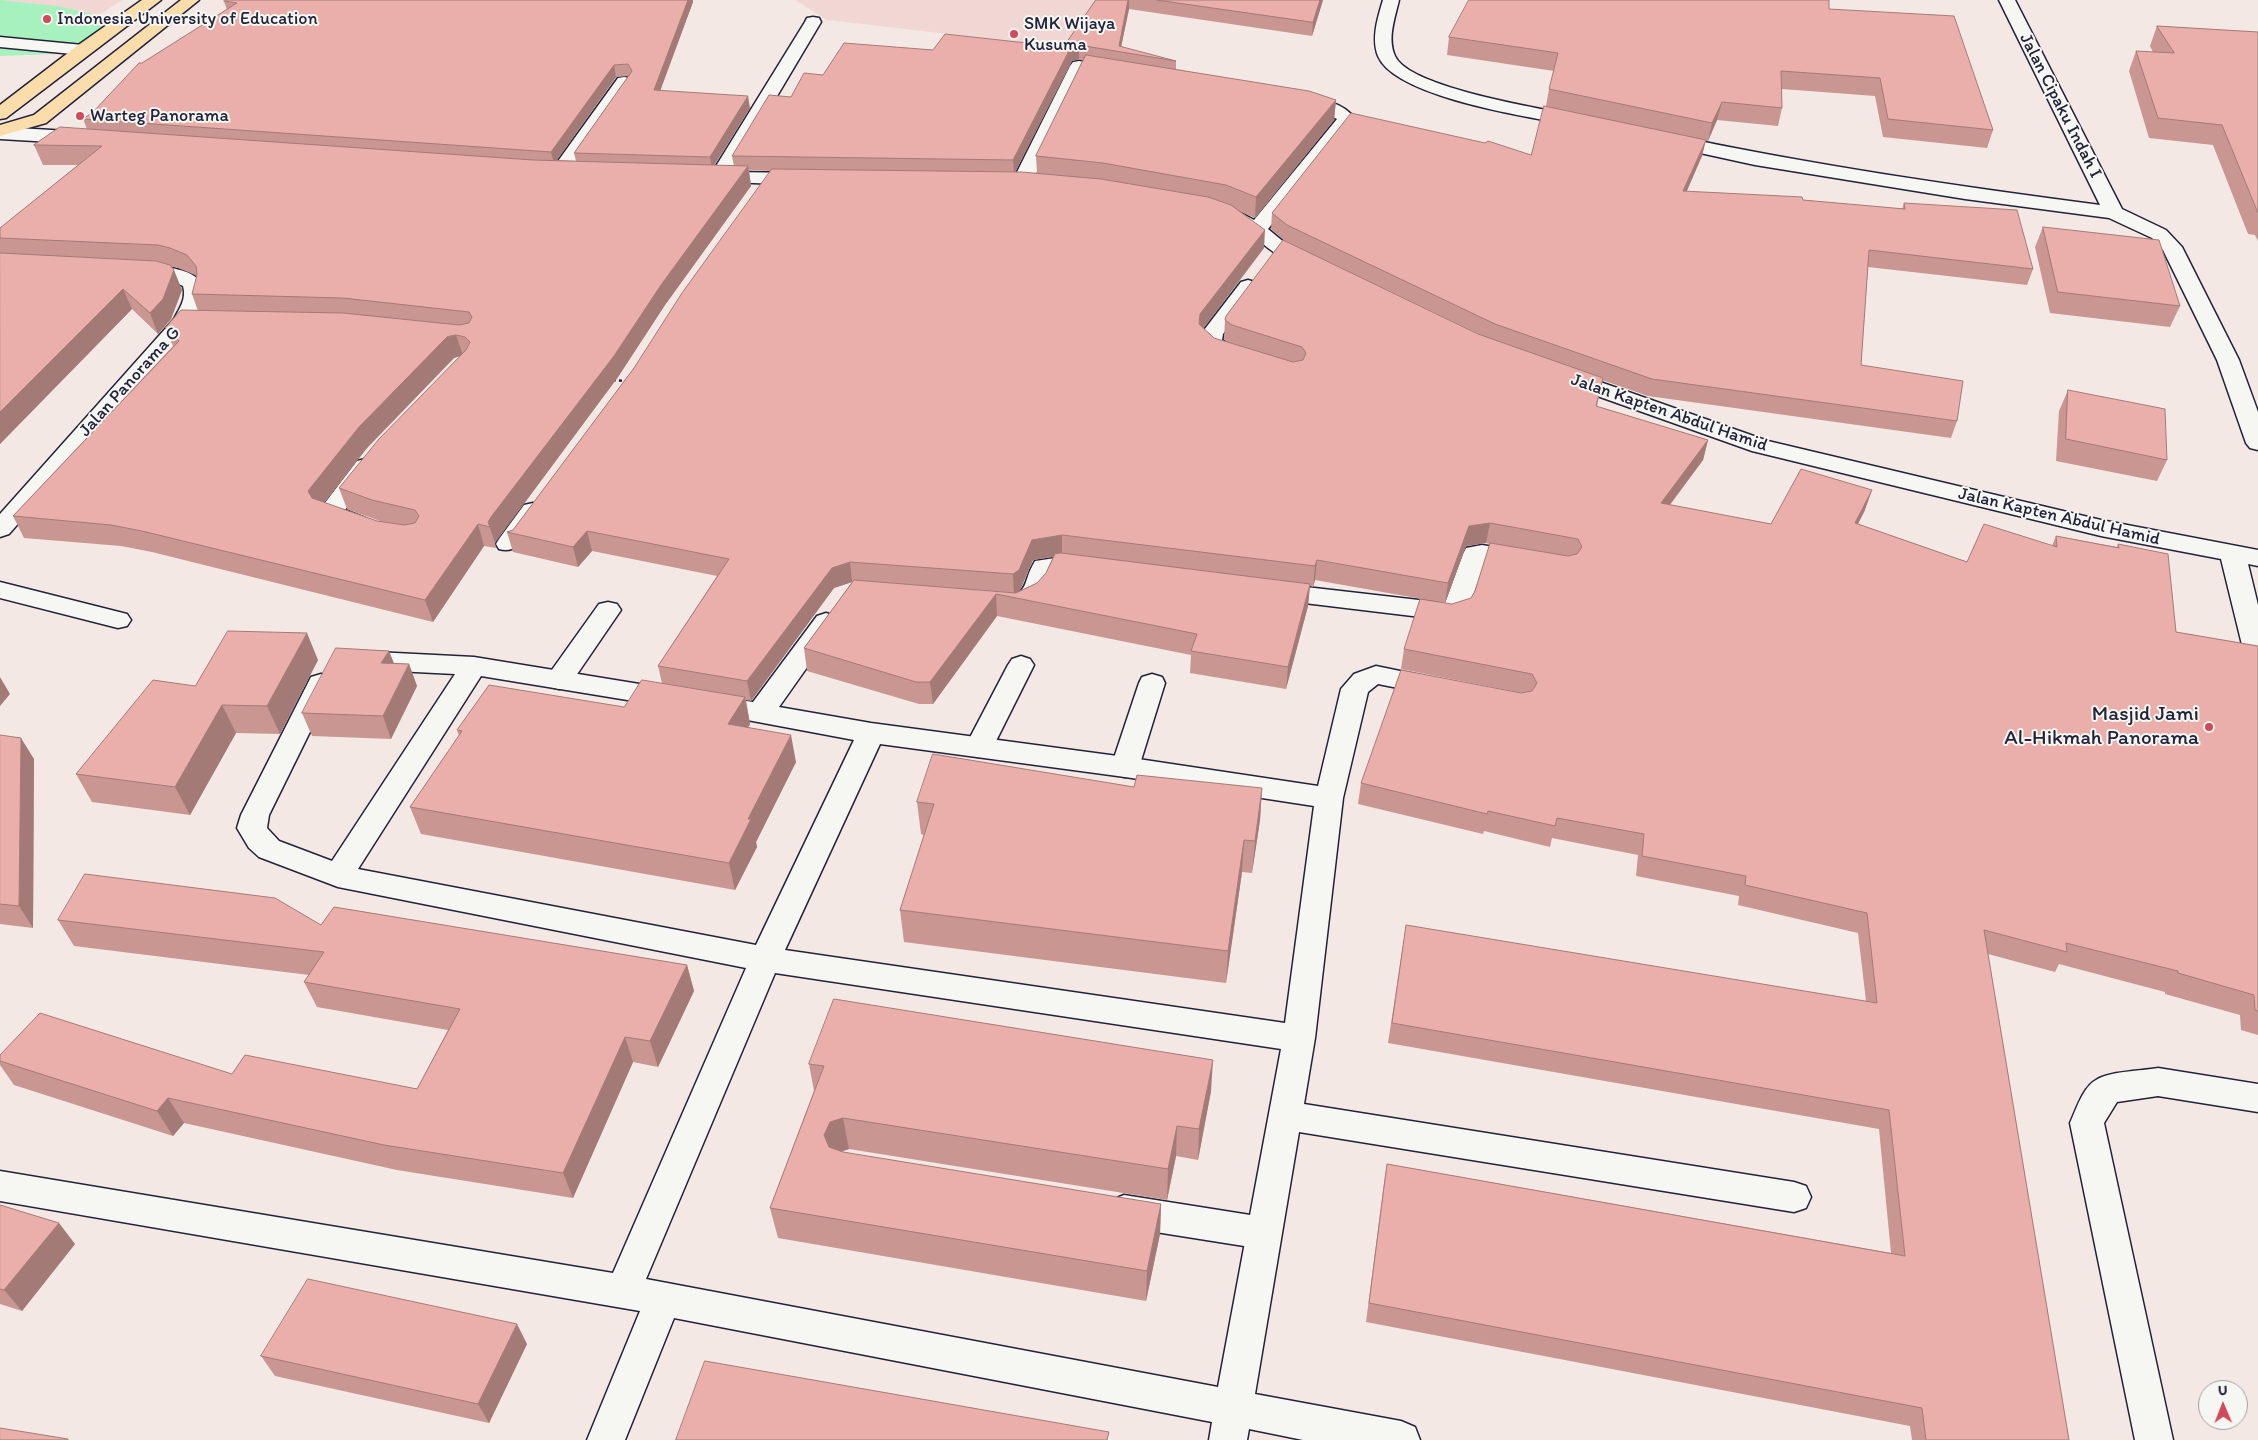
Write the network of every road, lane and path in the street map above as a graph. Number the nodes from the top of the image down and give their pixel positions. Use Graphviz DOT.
graph roads {
  1 [pos="153,0"];
  2 [pos="191,0"];
  3 [pos="1391,0"];
  4 [pos="2007,0"];
  5 [pos="813,22"];
  6 [pos="0,42"];
  7 [pos="82,50"];
  8 [pos="1136,75"];
  9 [pos="624,82"];
  10 [pos="1280,98"];
  11 [pos="0,114"];
  12 [pos="1591,124"];
  13 [pos="0,132"];
  14 [pos="1649,136"];
  15 [pos="108,139"];
  16 [pos="538,171"];
  17 [pos="560,172"];
  18 [pos="587,173"];
  19 [pos="691,176"];
  20 [pos="719,177"];
  21 [pos="768,179"];
  22 [pos="826,180"];
  23 [pos="1022,183"];
  24 [pos="751,202"];
  25 [pos="1212,209"];
  26 [pos="2114,213"];
  27 [pos="1257,230"];
  28 [pos="1268,260"];
  29 [pos="118,270"];
  30 [pos="1330,273"];
  31 [pos="1257,362"];
  32 [pos="1548,370"];
  33 [pos="609,379"];
  34 [pos="628,381"];
  35 [pos="2258,443"];
  36 [pos="381,447"];
  37 [pos="542,497"];
  38 [pos="0,529"];
  39 [pos="380,531"];
  40 [pos="508,544"];
  41 [pos="2246,556"];
  42 [pos="1544,563"];
  43 [pos="1110,571"];
  44 [pos="1246,588"];
  45 [pos="0,590"];
  46 [pos="987,602"];
  47 [pos="839,603"];
  48 [pos="608,610"];
  49 [pos="118,620"];
  50 [pos="2258,657"];
  51 [pos="1021,665"];
  52 [pos="474,666"];
  53 [pos="558,680"];
  54 [pos="1152,683"];
  55 [pos="1461,692"];
  56 [pos="760,713"];
  57 [pos="871,733"];
  58 [pos="979,748"];
  59 [pos="1124,767"];
  60 [pos="1329,798"];
  61 [pos="338,876"];
  62 [pos="765,959"];
  63 [pos="1299,1038"];
  64 [pos="2258,1098"];
  65 [pos="1285,1115"];
  66 [pos="0,1186"];
  67 [pos="1794,1197"];
  68 [pos="1090,1205"];
  69 [pos="1263,1233"];
  70 [pos="623,1291"];
  71 [pos="663,1300"];
  72 [pos="1230,1423"];
  73 [pos="606,1440"];
  74 [pos="1401,1440"];
  75 [pos="2154,1440"];
  1 -- 7 [label="main road"];
  2 -- 13 [label="main road"];
  3 -- 12 [label="street"];
  4 -- 26 [label="street, Jalan Cipaku Indah I"];
  5 -- 20 [label="street"];
  6 -- 7 [label="street"];
  7 -- 11 [label="main road"];
  8 -- 23 [label="street"];
  9 -- 17 [label="street"];
  10 -- 27 [label="street"];
  13 -- 15 [label="street"];
  14 -- 26 [label="street"];
  16 -- 17 [label="street"];
  17 -- 18 [label="street"];
  19 -- 20 [label="street"];
  20 -- 21 [label="street"];
  21 -- 22 [label="street"];
  21 -- 24 [label="street"];
  25 -- 27 [label="street"];
  26 -- 35 [label="street"];
  27 -- 28 [label="street"];
  28 -- 30 [label="street"];
  28 -- 31 [label="street"];
  29 -- 38 [label="street, Jalan Panorama G"];
  32 -- 41 [label="street, Jalan Kapten Abdul Hamid"];
  33 -- 34 [label="path"];
  36 -- 39 [label="street"];
  37 -- 40 [label="street"];
  41 -- 50 [label="street"];
  42 -- 44 [label="street"];
  43 -- 46 [label="street"];
  45 -- 49 [label="street"];
  47 -- 56 [label="street"];
  48 -- 53 [label="street"];
  51 -- 58 [label="street"];
  52 -- 53 [label="street"];
  52 -- 61 [label="street"];
  52 -- 61 [label="street"];
  53 -- 56 [label="street"];
  54 -- 59 [label="street"];
  55 -- 60 [label="street"];
  56 -- 57 [label="street"];
  57 -- 58 [label="street"];
  57 -- 62 [label="street"];
  58 -- 59 [label="street"];
  59 -- 60 [label="street"];
  60 -- 63 [label="street"];
  61 -- 62 [label="street"];
  62 -- 63 [label="street"];
  62 -- 70 [label="street"];
  63 -- 65 [label="street"];
  64 -- 75 [label="street"];
  65 -- 67 [label="street"];
  65 -- 69 [label="street"];
  66 -- 70 [label="street"];
  68 -- 69 [label="street"];
  69 -- 72 [label="street"];
  70 -- 71 [label="street"];
  71 -- 72 [label="street"];
  71 -- 73 [label="street"];
  72 -- 74 [label="street"];
}
